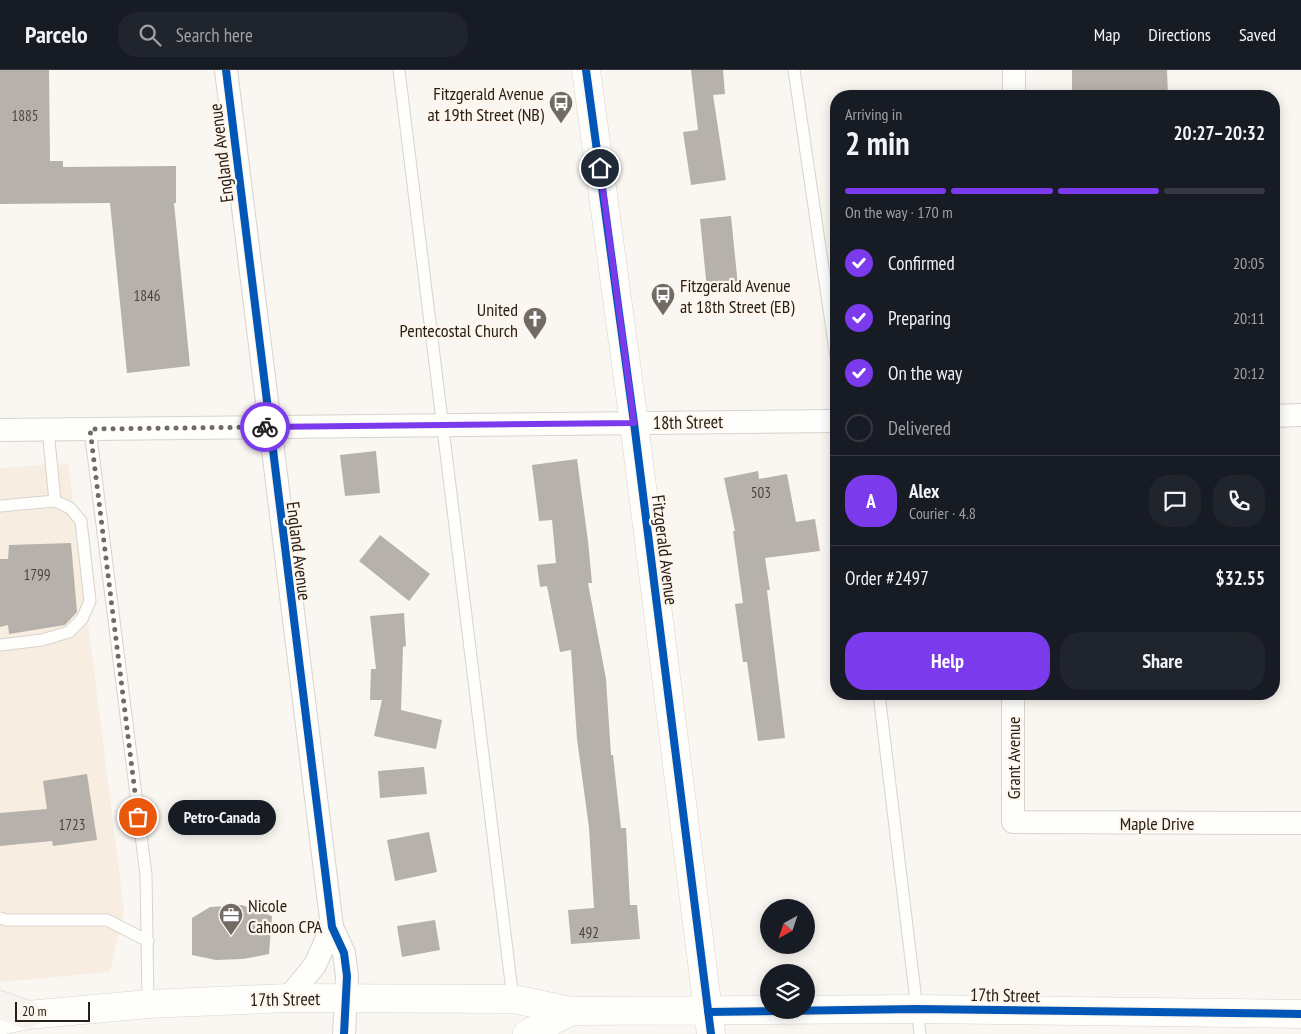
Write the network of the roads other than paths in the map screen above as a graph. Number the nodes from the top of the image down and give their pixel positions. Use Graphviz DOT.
graph roads {
  1 [pos="226,70"];
  2 [pos="399,70"];
  3 [pos="586,70"];
  4 [pos="794,70"];
  5 [pos="1014,70"];
  6 [pos="1014,90"];
  7 [pos="830,316"];
  8 [pos="1301,415"];
  9 [pos="1280,416"];
  10 [pos="830,421"];
  11 [pos="634,423"];
  12 [pos="443,425"];
  13 [pos="268,427"];
  14 [pos="90,429"];
  15 [pos="0,430"];
  16 [pos="48,430"];
  17 [pos="55,501"];
  18 [pos="0,506"];
  19 [pos="0,644"];
  20 [pos="880,700"];
  21 [pos="1013,700"];
  22 [pos="1013,822"];
  23 [pos="1301,823"];
  24 [pos="0,918"];
  25 [pos="332,927"];
  26 [pos="148,941"];
  27 [pos="288,998"];
  28 [pos="347,998"];
  29 [pos="513,999"];
  30 [pos="148,1004"];
  31 [pos="0,1005"];
  32 [pos="571,1011"];
  33 [pos="1301,1014"];
  34 [pos="28,1015"];
  35 [pos="0,1020"];
  36 [pos="918,1022"];
  37 [pos="709,1023"];
  38 [pos="344,1034"];
  39 [pos="527,1034"];
  1 -- 13 [label="street, England Avenue"];
  2 -- 12 [label="lane"];
  3 -- 11 [label="street, Fitzgerald Avenue"];
  4 -- 7 [label="lane"];
  5 -- 6 [label="street"];
  8 -- 9 [label="street"];
  10 -- 11 [label="street, 18th Street"];
  11 -- 12 [label="street, 18th Street"];
  11 -- 37 [label="street, Fitzgerald Avenue"];
  12 -- 13 [label="street, 18th Street"];
  12 -- 29 [label="lane"];
  13 -- 14 [label="street, 18th Street"];
  13 -- 25 [label="street, England Avenue"];
  14 -- 16 [label="street, 18th Street"];
  14 -- 26 [label="lane"];
  15 -- 16 [label="street, 18th Street"];
  16 -- 17 [label="lane"];
  17 -- 18 [label="lane"];
  17 -- 19 [label="lane"];
  20 -- 36 [label="lane"];
  21 -- 22 [label="street, Grant Avenue"];
  22 -- 23 [label="street, Maple Drive"];
  24 -- 26 [label="lane"];
  25 -- 27 [label="street"];
  25 -- 28 [label="street, England Avenue"];
  26 -- 30 [label="lane"];
  27 -- 28 [label="street, 17th Street"];
  27 -- 30 [label="street, 17th Street"];
  28 -- 29 [label="street, 17th Street"];
  28 -- 38 [label="street, England Avenue"];
  29 -- 32 [label="street, 17th Street"];
  30 -- 34 [label="street, 17th Street"];
  31 -- 34 [label="main road"];
  32 -- 37 [label="street, 17th Street"];
  32 -- 39 [label="street, 17th Street"];
  33 -- 36 [label="street, 17th Street"];
  34 -- 35 [label="street, 17th Street"];
  36 -- 37 [label="street, 17th Street"];
}
